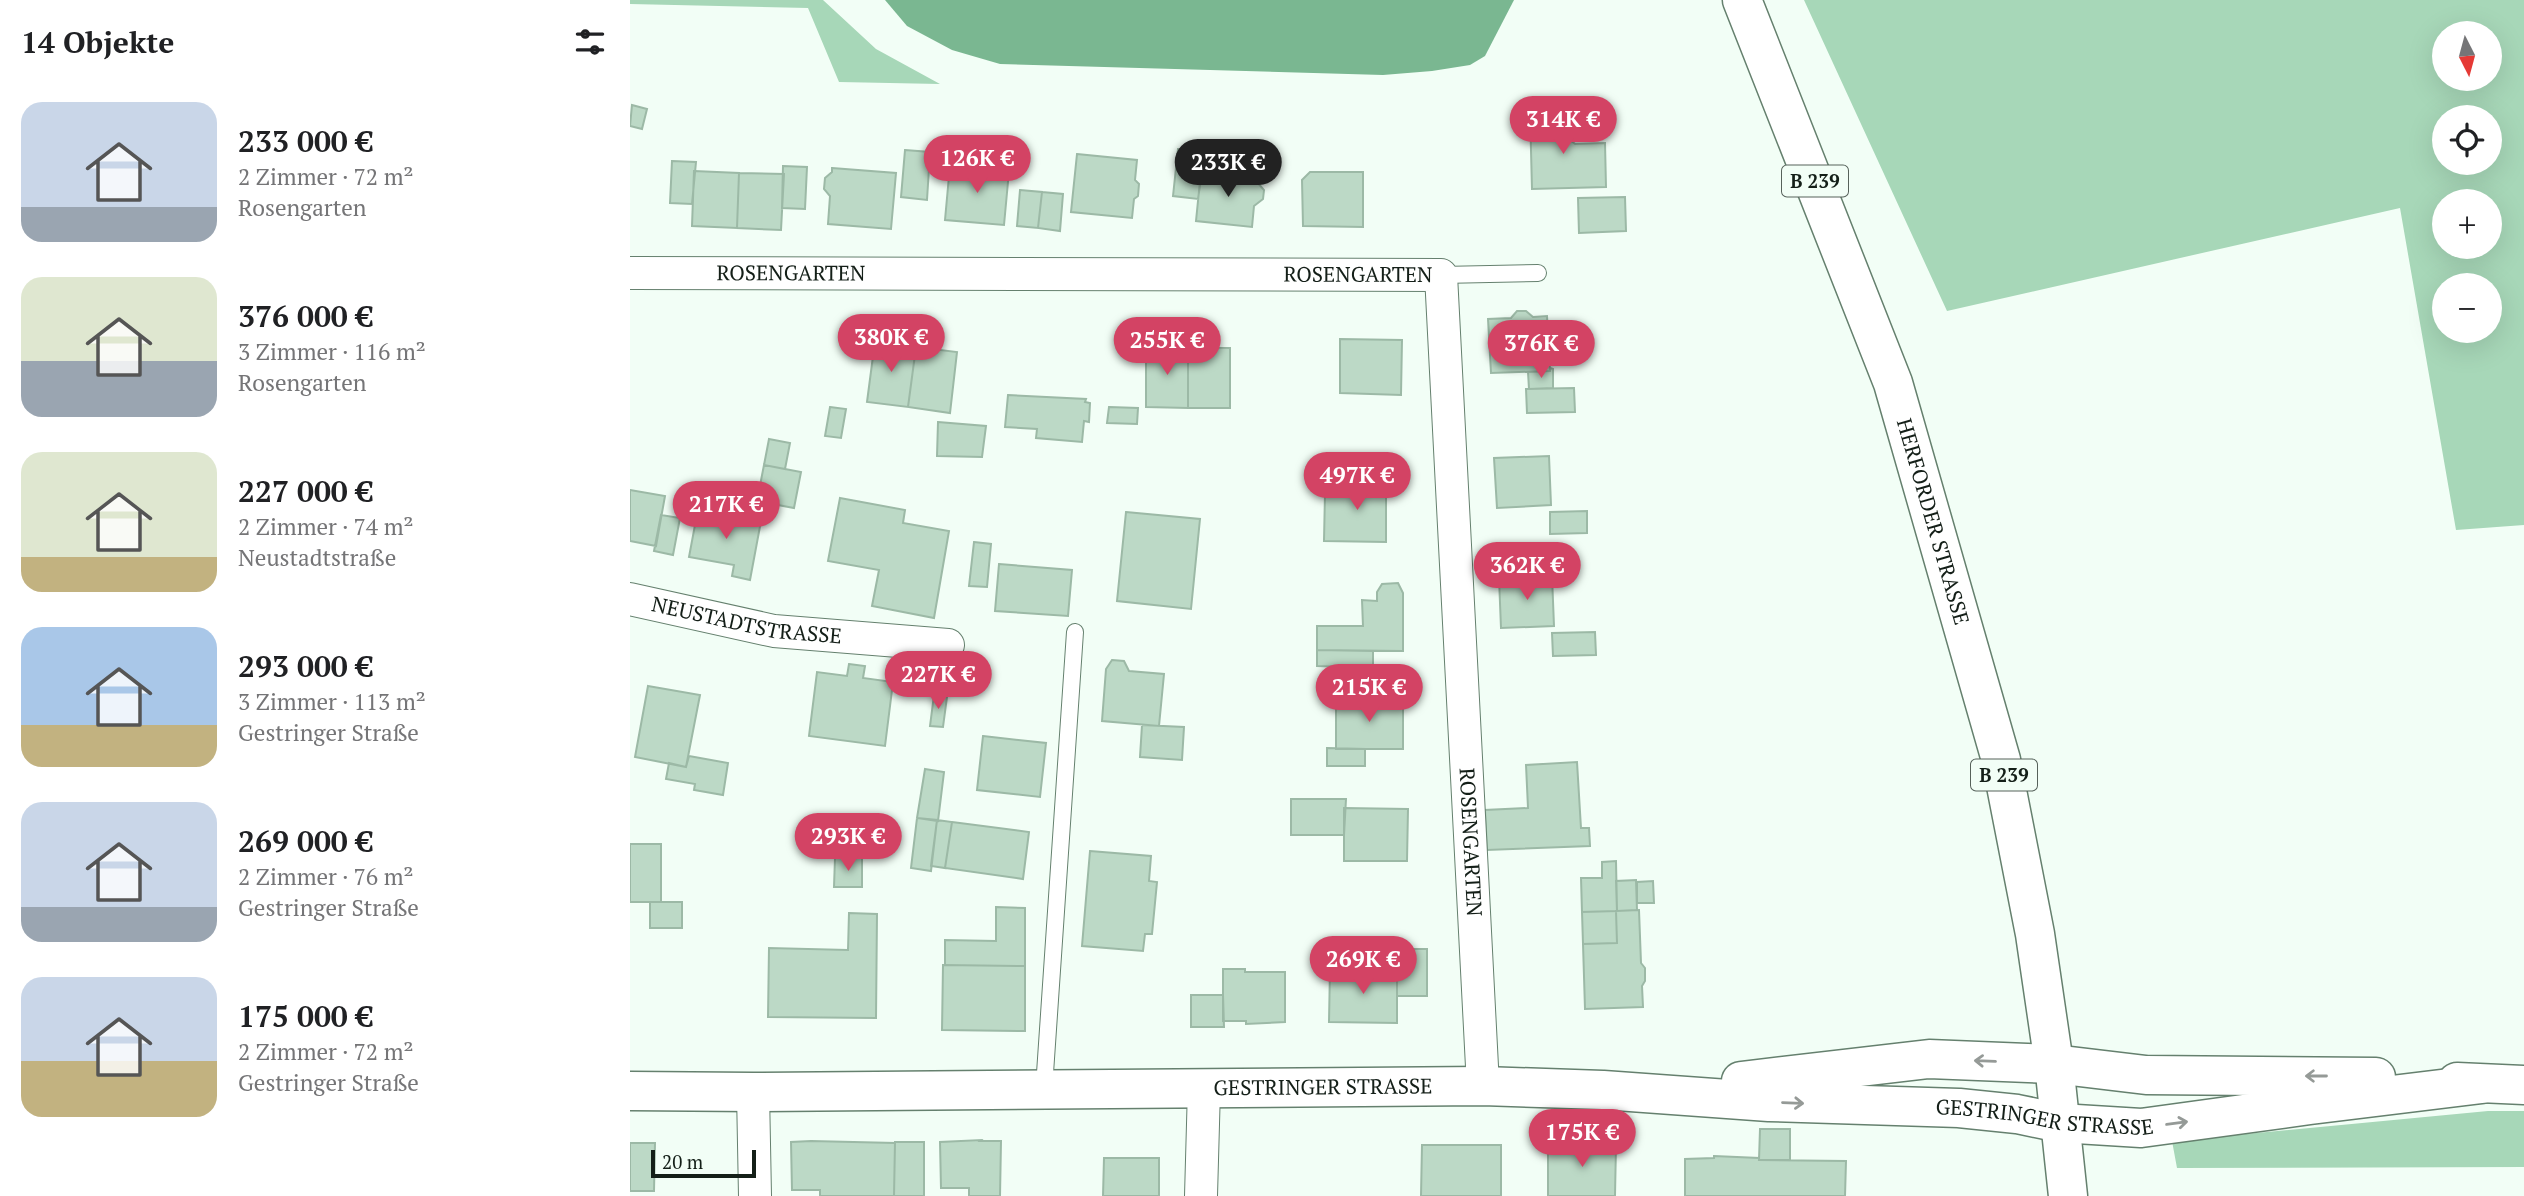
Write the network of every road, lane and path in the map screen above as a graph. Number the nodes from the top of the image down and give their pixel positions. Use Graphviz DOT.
graph roads {
  1 [pos="1742,0"];
  2 [pos="630,273"];
  3 [pos="1538,273"];
  4 [pos="1441,275"];
  5 [pos="630,599"];
  6 [pos="1075,632"];
  7 [pos="948,645"];
  8 [pos="2054,1064"];
  9 [pos="2482,1084"];
  10 [pos="2524,1085"];
  11 [pos="1483,1086"];
  12 [pos="1044,1088"];
  13 [pos="1204,1088"];
  14 [pos="1603,1090"];
  15 [pos="630,1091"];
  16 [pos="752,1092"];
  17 [pos="2060,1123"];
  18 [pos="755,1196"];
  19 [pos="1201,1196"];
  20 [pos="2068,1196"];
  1 -- 8 [label="main road, HERFORDER STRASSE / B 239"];
  2 -- 4 [label="street, ROSENGARTEN"];
  3 -- 4 [label="lane"];
  4 -- 11 [label="street, ROSENGARTEN"];
  5 -- 7 [label="street, NEUSTADTSTRASSE"];
  6 -- 12 [label="lane"];
  9 -- 8 [label="main road, GESTRINGER STRASSE, one-way"];
  8 -- 14 [label="main road, GESTRINGER STRASSE, one-way"];
  8 -- 17 [label="main road, B 239"];
  9 -- 10 [label="main road, GESTRINGER STRASSE"];
  17 -- 9 [label="main road, GESTRINGER STRASSE, one-way"];
  11 -- 13 [label="main road, GESTRINGER STRASSE"];
  11 -- 14 [label="main road, GESTRINGER STRASSE"];
  12 -- 13 [label="main road, GESTRINGER STRASSE"];
  12 -- 16 [label="main road, GESTRINGER STRASSE"];
  13 -- 19 [label="street"];
  14 -- 17 [label="main road, GESTRINGER STRASSE, one-way"];
  15 -- 16 [label="main road, GESTRINGER STRASSE"];
  16 -- 18 [label="street"];
  17 -- 20 [label="main road, B 239"];
}
